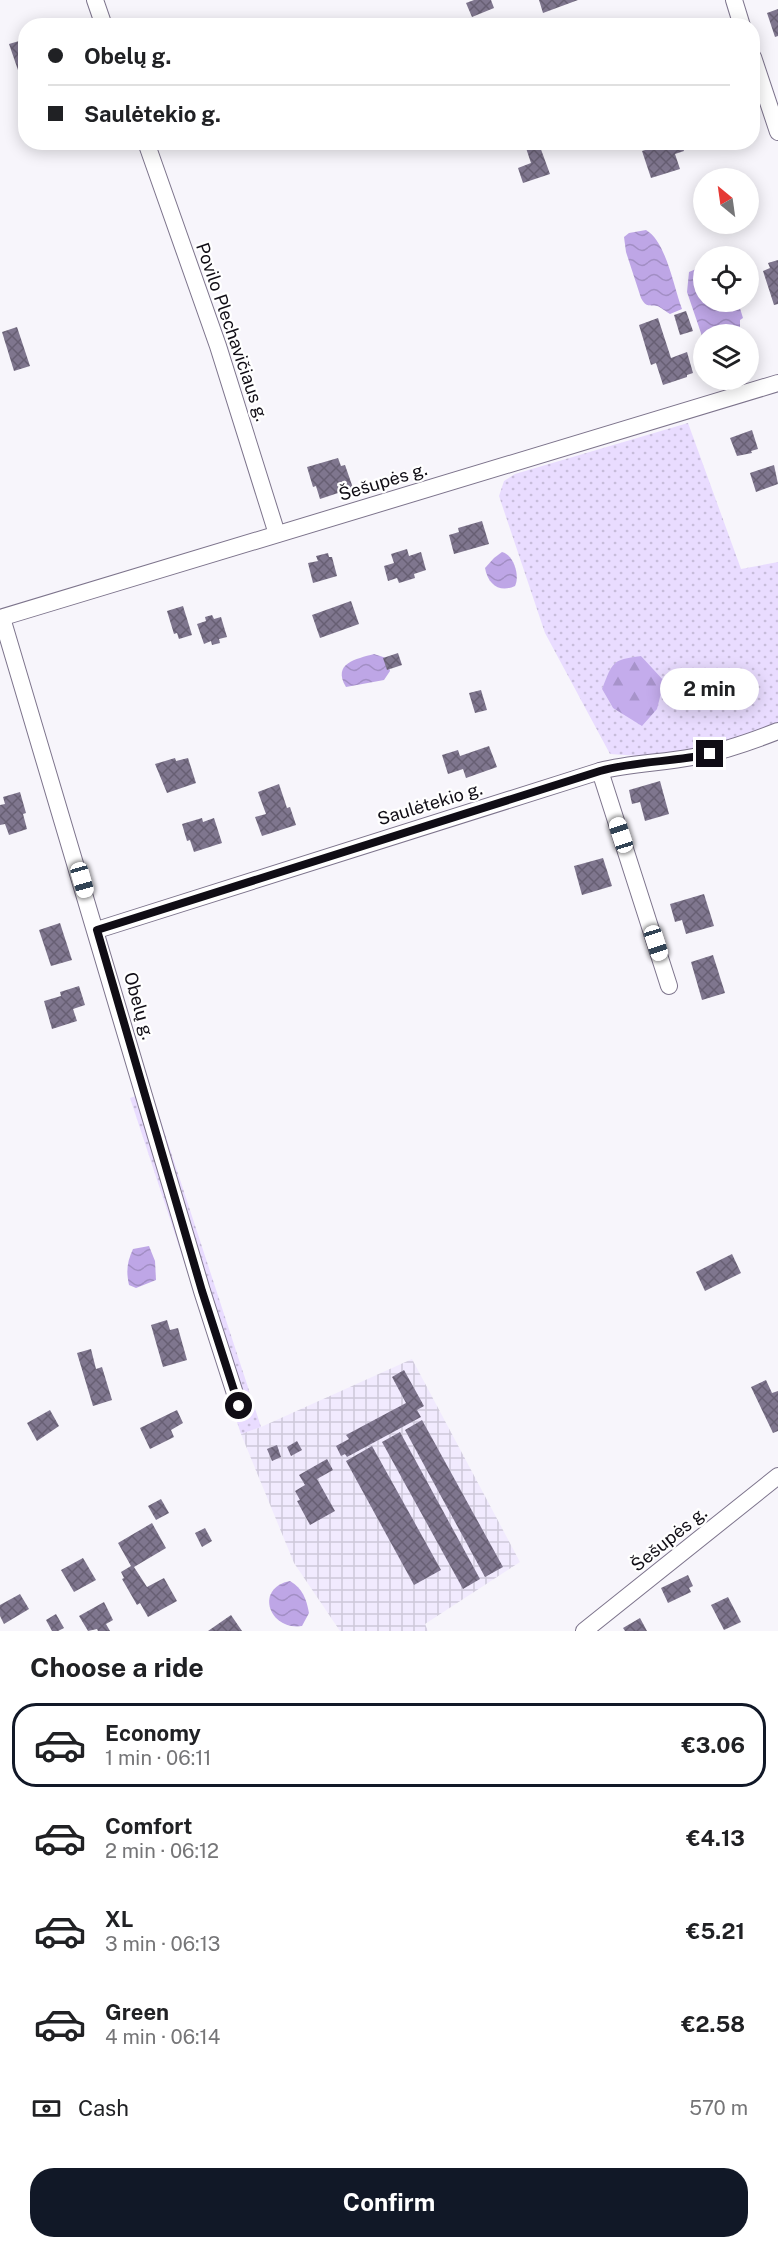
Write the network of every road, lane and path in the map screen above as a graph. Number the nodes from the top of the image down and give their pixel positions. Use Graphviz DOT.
graph roads {
  1 [pos="95,0"];
  2 [pos="734,0"];
  3 [pos="101,18"];
  4 [pos="740,18"];
  5 [pos="760,78"];
  6 [pos="778,132"];
  7 [pos="149,150"];
  8 [pos="778,383"];
  9 [pos="277,534"];
  10 [pos="1,618"];
  11 [pos="778,731"];
  12 [pos="600,771"];
  13 [pos="97,930"];
  14 [pos="669,986"];
  15 [pos="239,1406"];
  16 [pos="778,1476"];
  17 [pos="584,1631"];
  1 -- 3 [label="street"];
  2 -- 4 [label="street"];
  5 -- 6 [label="street"];
  7 -- 9 [label="street, Povilo Plechavičiaus g."];
  8 -- 9 [label="street, Šešupės g."];
  9 -- 10 [label="street, Šešupės g."];
  10 -- 13 [label="street, Obelų g."];
  11 -- 12 [label="street, Saulėtekio g."];
  12 -- 13 [label="street, Saulėtekio g."];
  12 -- 14 [label="street"];
  13 -- 15 [label="street, Obelų g."];
  16 -- 17 [label="street, Šešupės g."];
}
